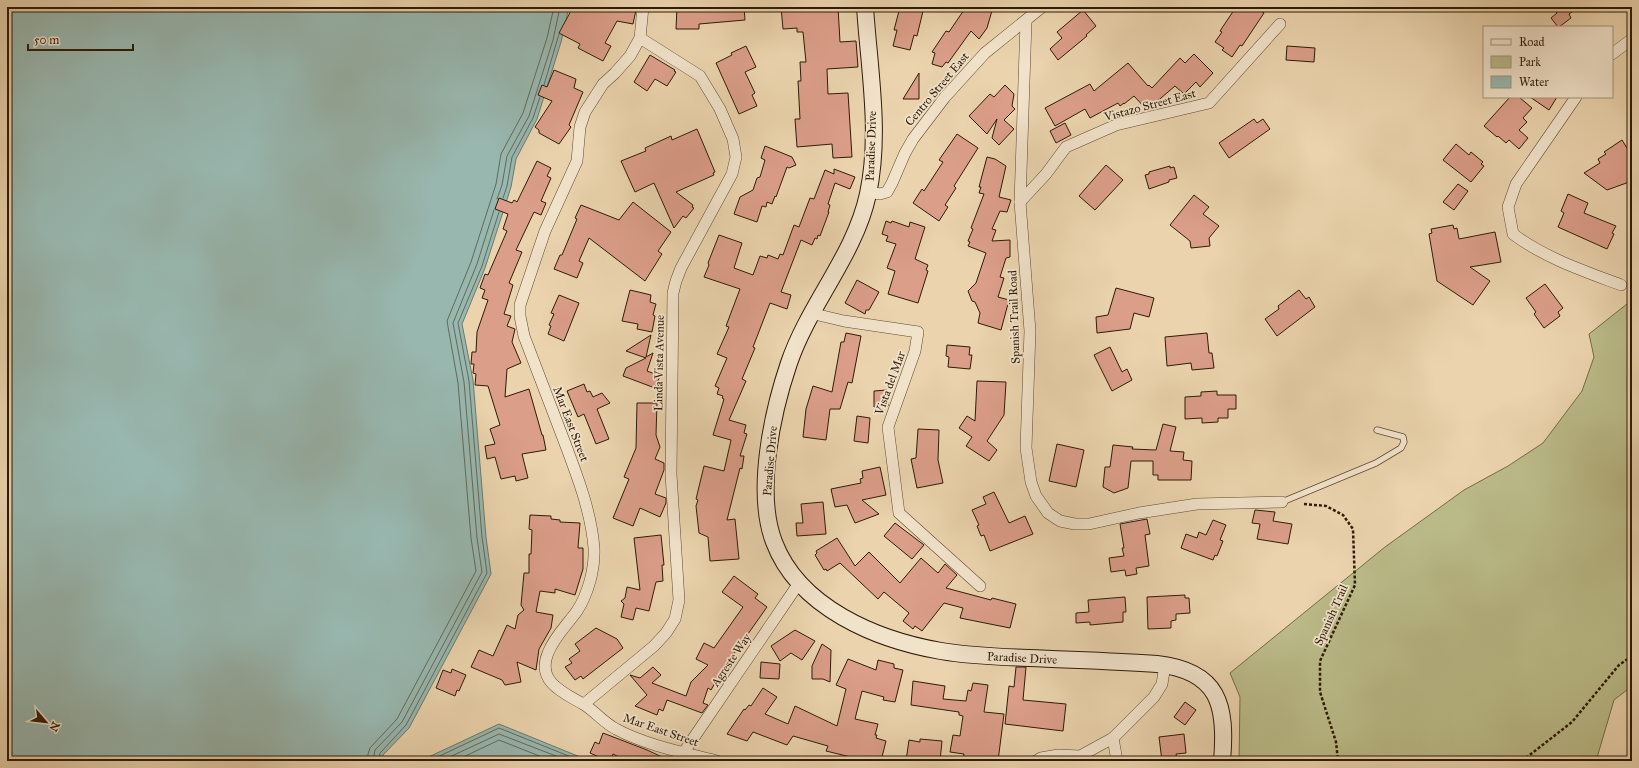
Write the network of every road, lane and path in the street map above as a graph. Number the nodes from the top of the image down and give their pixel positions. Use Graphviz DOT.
graph roads {
  1 [pos="643,7"];
  2 [pos="865,7"];
  3 [pos="1042,7"];
  4 [pos="1026,20"];
  5 [pos="1280,24"];
  6 [pos="640,38"];
  7 [pos="1632,39"];
  8 [pos="1613,53"];
  9 [pos="1575,98"];
  10 [pos="868,192"];
  11 [pos="1020,202"];
  12 [pos="1621,285"];
  13 [pos="810,314"];
  14 [pos="1377,430"];
  15 [pos="1282,502"];
  16 [pos="799,583"];
  17 [pos="980,586"];
  18 [pos="1632,656"];
  19 [pos="1165,665"];
  20 [pos="584,704"];
  21 [pos="1113,738"];
  22 [pos="684,752"];
  23 [pos="1084,758"];
  24 [pos="717,761"];
  25 [pos="1036,761"];
  26 [pos="1116,761"];
  27 [pos="1222,761"];
  28 [pos="1338,761"];
  29 [pos="1522,761"];
  1 -- 6 [label="street, Mar East Street"];
  2 -- 10 [label="street, Paradise Drive"];
  3 -- 4 [label="street, Centro Street East"];
  4 -- 10 [label="street, Centro Street East"];
  4 -- 11 [label="street, Spanish Trail Road"];
  5 -- 11 [label="street, Vistazo Street East"];
  6 -- 20 [label="street, Mar East Street"];
  6 -- 20 [label="street, Linda Vista Avenue"];
  7 -- 8 [label="street"];
  9 -- 12 [label="street"];
  10 -- 13 [label="street, Paradise Drive"];
  11 -- 15 [label="street, Spanish Trail Road"];
  13 -- 16 [label="street, Paradise Drive"];
  13 -- 17 [label="street, Vista del Mar"];
  14 -- 15 [label="lane"];
  15 -- 28 [label="path, Spanish Trail"];
  16 -- 19 [label="street, Paradise Drive"];
  16 -- 22 [label="street, Agreste Way"];
  18 -- 29 [label="path"];
  19 -- 21 [label="street"];
  19 -- 27 [label="street, Paradise Drive"];
  20 -- 22 [label="street, Mar East Street"];
  21 -- 23 [label="street"];
  21 -- 26 [label="street"];
  22 -- 24 [label="street, Mar East Street"];
  23 -- 25 [label="street"];
}
